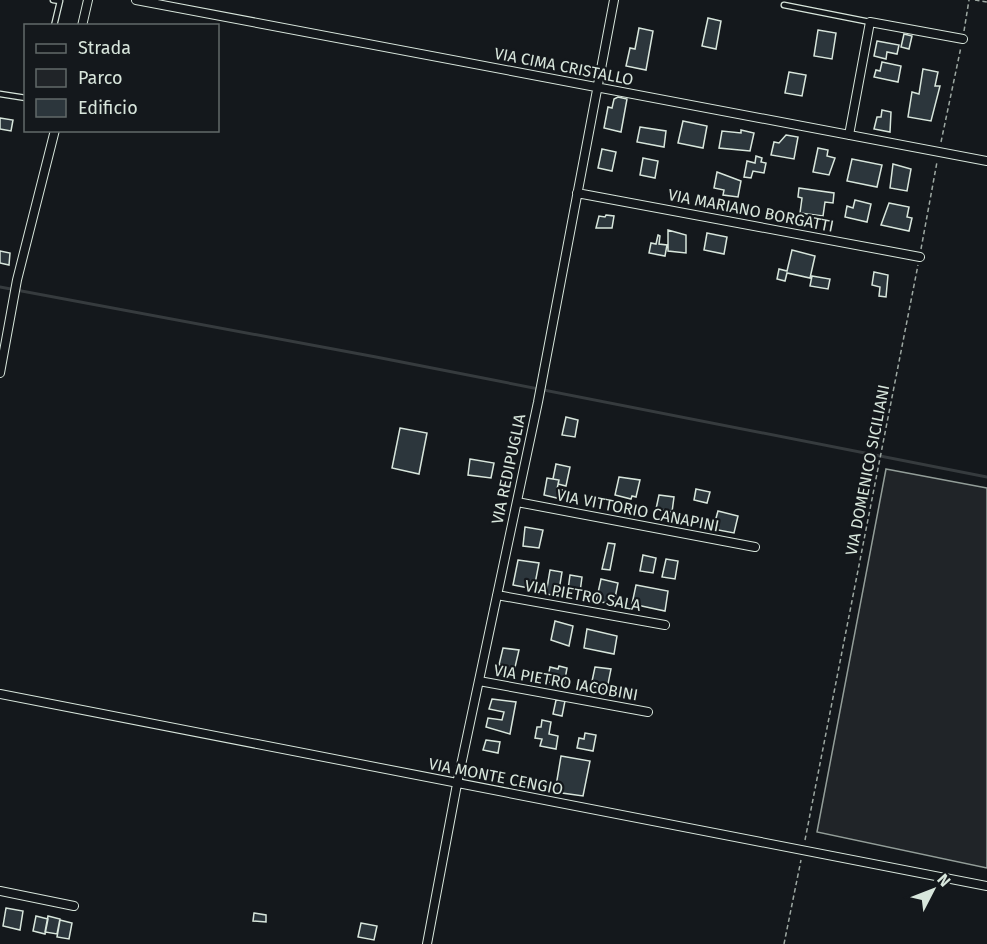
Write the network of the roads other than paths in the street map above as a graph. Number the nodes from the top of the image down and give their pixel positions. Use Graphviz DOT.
graph roads {
  1 [pos="53,0"];
  2 [pos="88,0"];
  3 [pos="136,0"];
  4 [pos="614,0"];
  5 [pos="784,5"];
  6 [pos="870,22"];
  7 [pos="54,24"];
  8 [pos="82,24"];
  9 [pos="963,39"];
  10 [pos="598,87"];
  11 [pos="0,94"];
  12 [pos="24,98"];
  13 [pos="54,132"];
  14 [pos="849,135"];
  15 [pos="987,161"];
  16 [pos="578,193"];
  17 [pos="920,257"];
  18 [pos="0,373"];
  19 [pos="516,502"];
  20 [pos="755,547"];
  21 [pos="497,595"];
  22 [pos="664,625"];
  23 [pos="478,681"];
  24 [pos="0,694"];
  25 [pos="648,712"];
  26 [pos="457,784"];
  27 [pos="987,886"];
  28 [pos="0,891"];
  29 [pos="74,906"];
  30 [pos="427,944"];
  1 -- 7 [label="lane"];
  2 -- 8 [label="street"];
  3 -- 10 [label="street, VIA CIMA CRISTALLO"];
  4 -- 10 [label="street, VIA REDIPUGLIA"];
  5 -- 6 [label="lane"];
  6 -- 9 [label="street"];
  6 -- 14 [label="street"];
  10 -- 14 [label="street, VIA CIMA CRISTALLO"];
  10 -- 16 [label="street, VIA REDIPUGLIA"];
  11 -- 12 [label="lane"];
  13 -- 18 [label="street"];
  14 -- 15 [label="street, VIA CIMA CRISTALLO"];
  16 -- 17 [label="street, VIA MARIANO BORGATTI"];
  16 -- 19 [label="street, VIA REDIPUGLIA"];
  19 -- 20 [label="street, VIA VITTORIO CANAPINI"];
  19 -- 21 [label="street, VIA REDIPUGLIA"];
  21 -- 22 [label="street, VIA PIETRO SALA"];
  21 -- 23 [label="street, VIA REDIPUGLIA"];
  23 -- 25 [label="street, VIA PIETRO IACOBINI"];
  23 -- 26 [label="street, VIA REDIPUGLIA"];
  24 -- 26 [label="street, VIA MONTE CENGIO"];
  26 -- 27 [label="street, VIA MONTE CENGIO"];
  26 -- 30 [label="street, VIA REDIPUGLIA"];
  28 -- 29 [label="street"];
}
